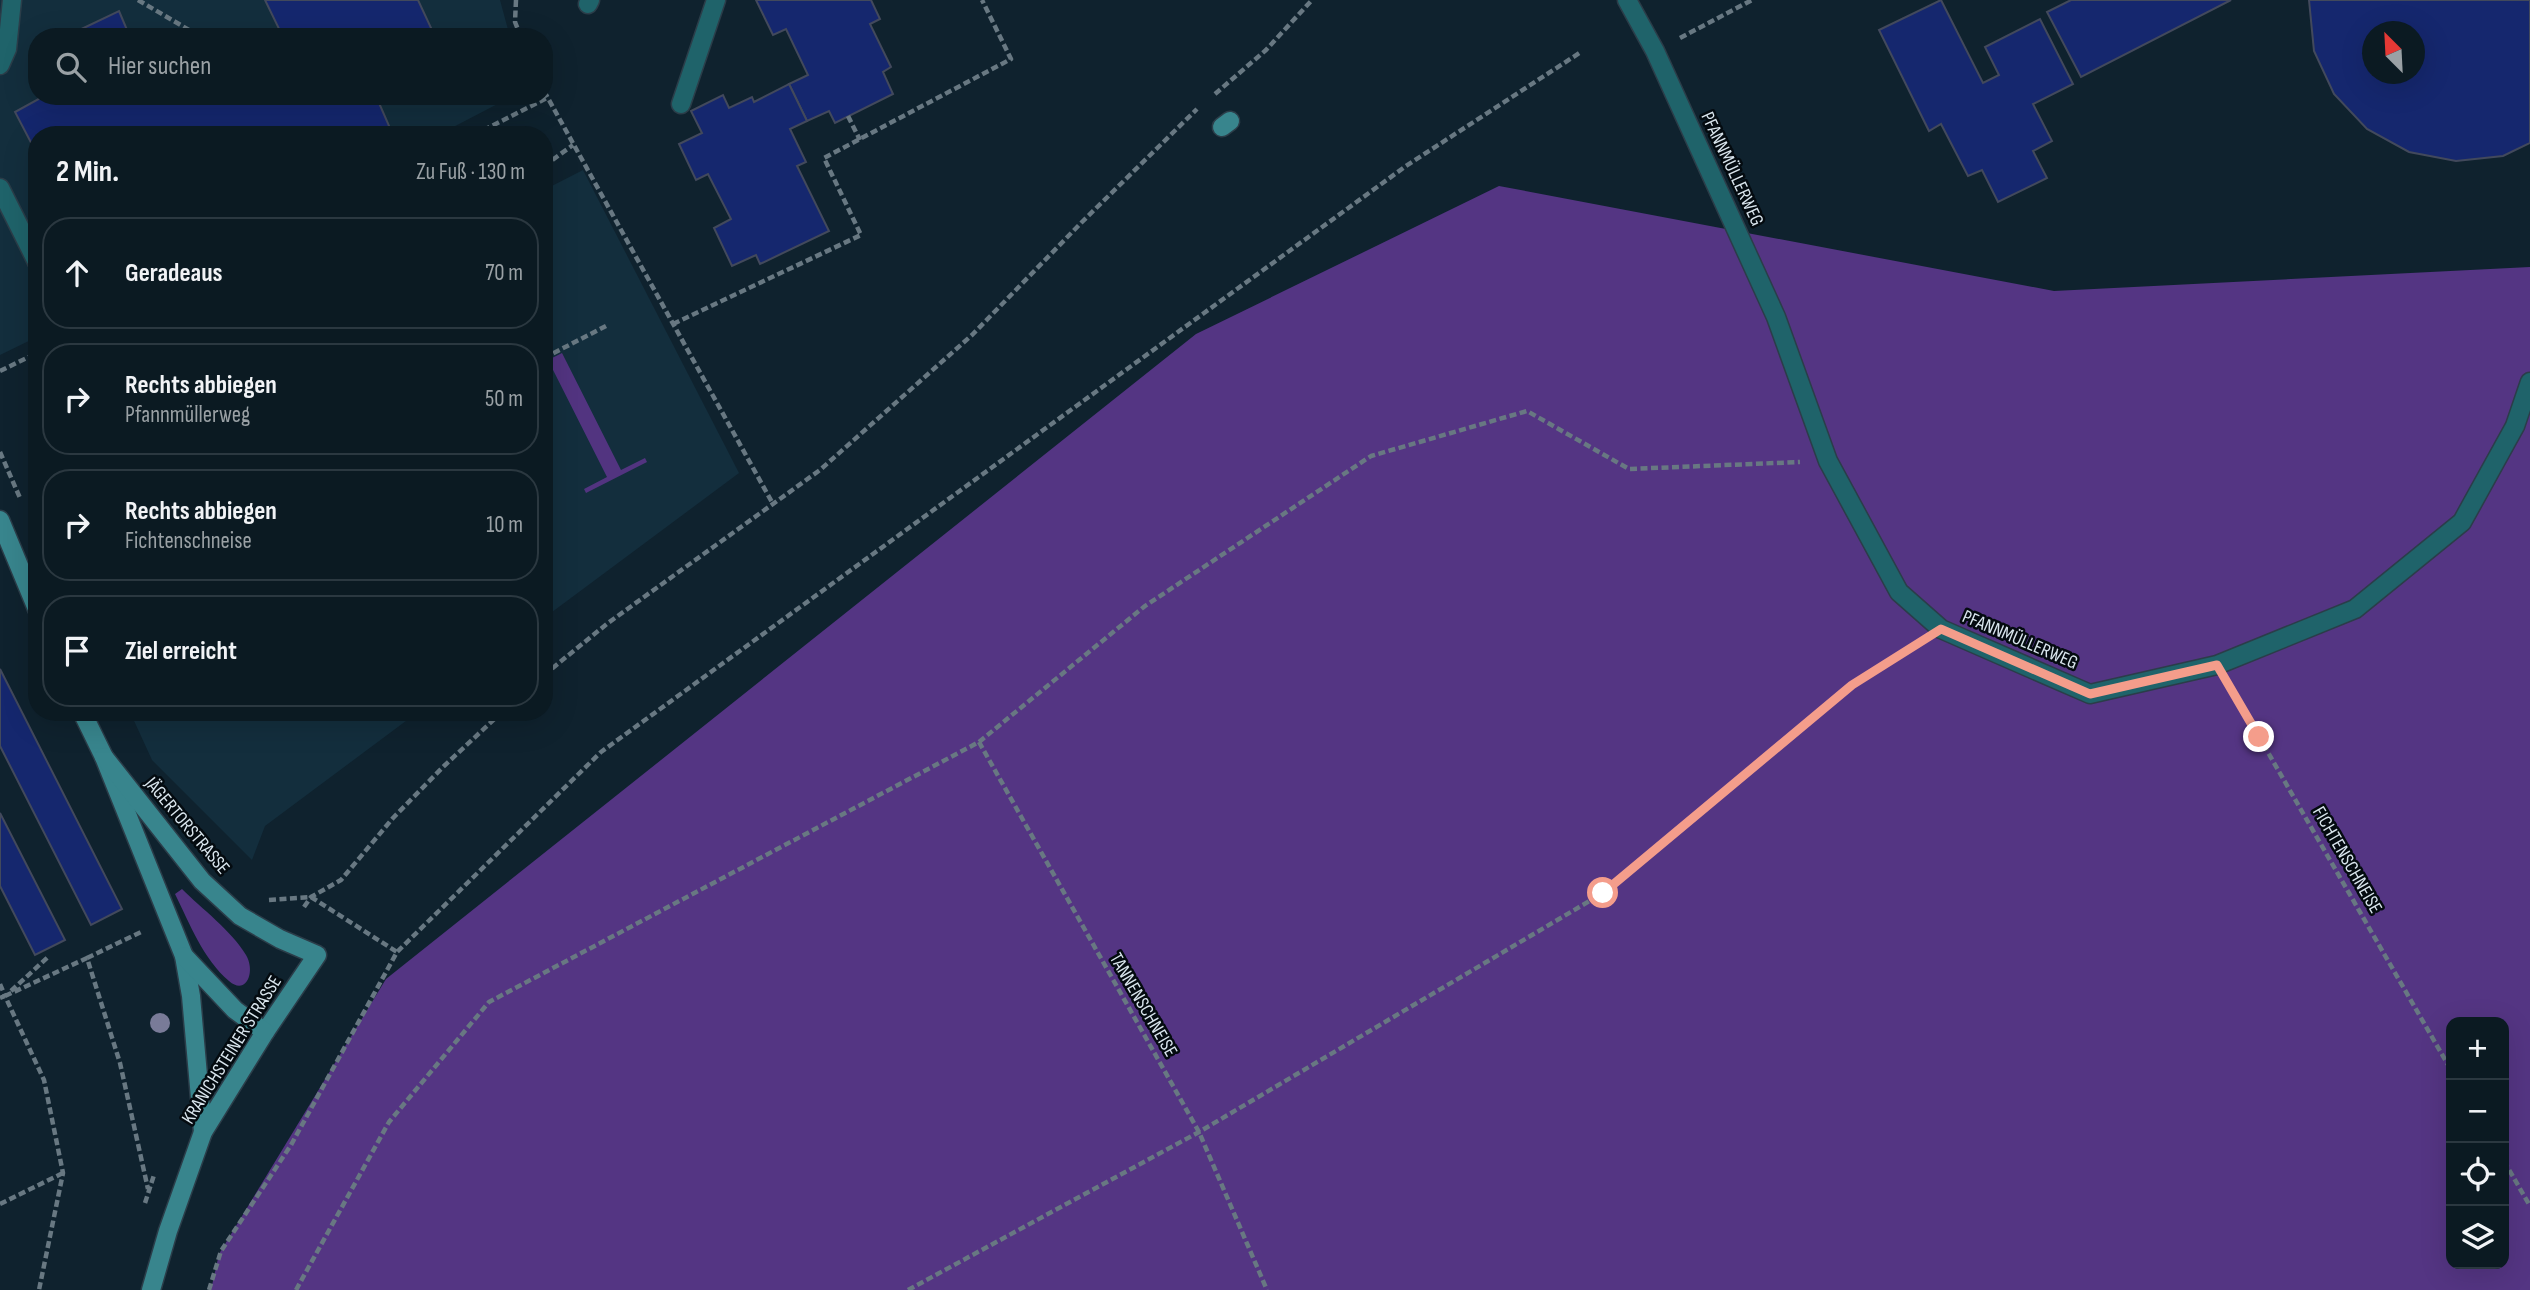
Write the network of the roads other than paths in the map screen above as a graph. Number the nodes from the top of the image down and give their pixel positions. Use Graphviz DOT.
graph roads {
  1 [pos="12,0"];
  2 [pos="716,0"];
  3 [pos="1627,0"];
  4 [pos="0,65"];
  5 [pos="681,104"];
  6 [pos="0,188"];
  7 [pos="28,244"];
  8 [pos="2530,382"];
  9 [pos="0,520"];
  10 [pos="28,587"];
  11 [pos="86,721"];
  12 [pos="104,757"];
  13 [pos="317,955"];
  14 [pos="184,956"];
  15 [pos="265,1032"];
  16 [pos="203,1132"];
  17 [pos="151,1290"];
  1 -- 4 [label="street"];
  2 -- 5 [label="street"];
  3 -- 8 [label="street, PFANNMÜLLERWEG"];
  6 -- 7 [label="street"];
  9 -- 10 [label="street"];
  11 -- 12 [label="street, JÄGERTORSTRASSE"];
  12 -- 13 [label="street, JÄGERTORSTRASSE"];
  12 -- 14 [label="street, JÄGERTORSTRASSE"];
  13 -- 15 [label="street, KRANICHSTEINER STRASSE"];
  14 -- 15 [label="street, JÄGERTORSTRASSE"];
  14 -- 16 [label="street, JÄGERTORSTRASSE"];
  15 -- 16 [label="street, KRANICHSTEINER STRASSE"];
  16 -- 17 [label="street, KRANICHSTEINER STRASSE"];
}
